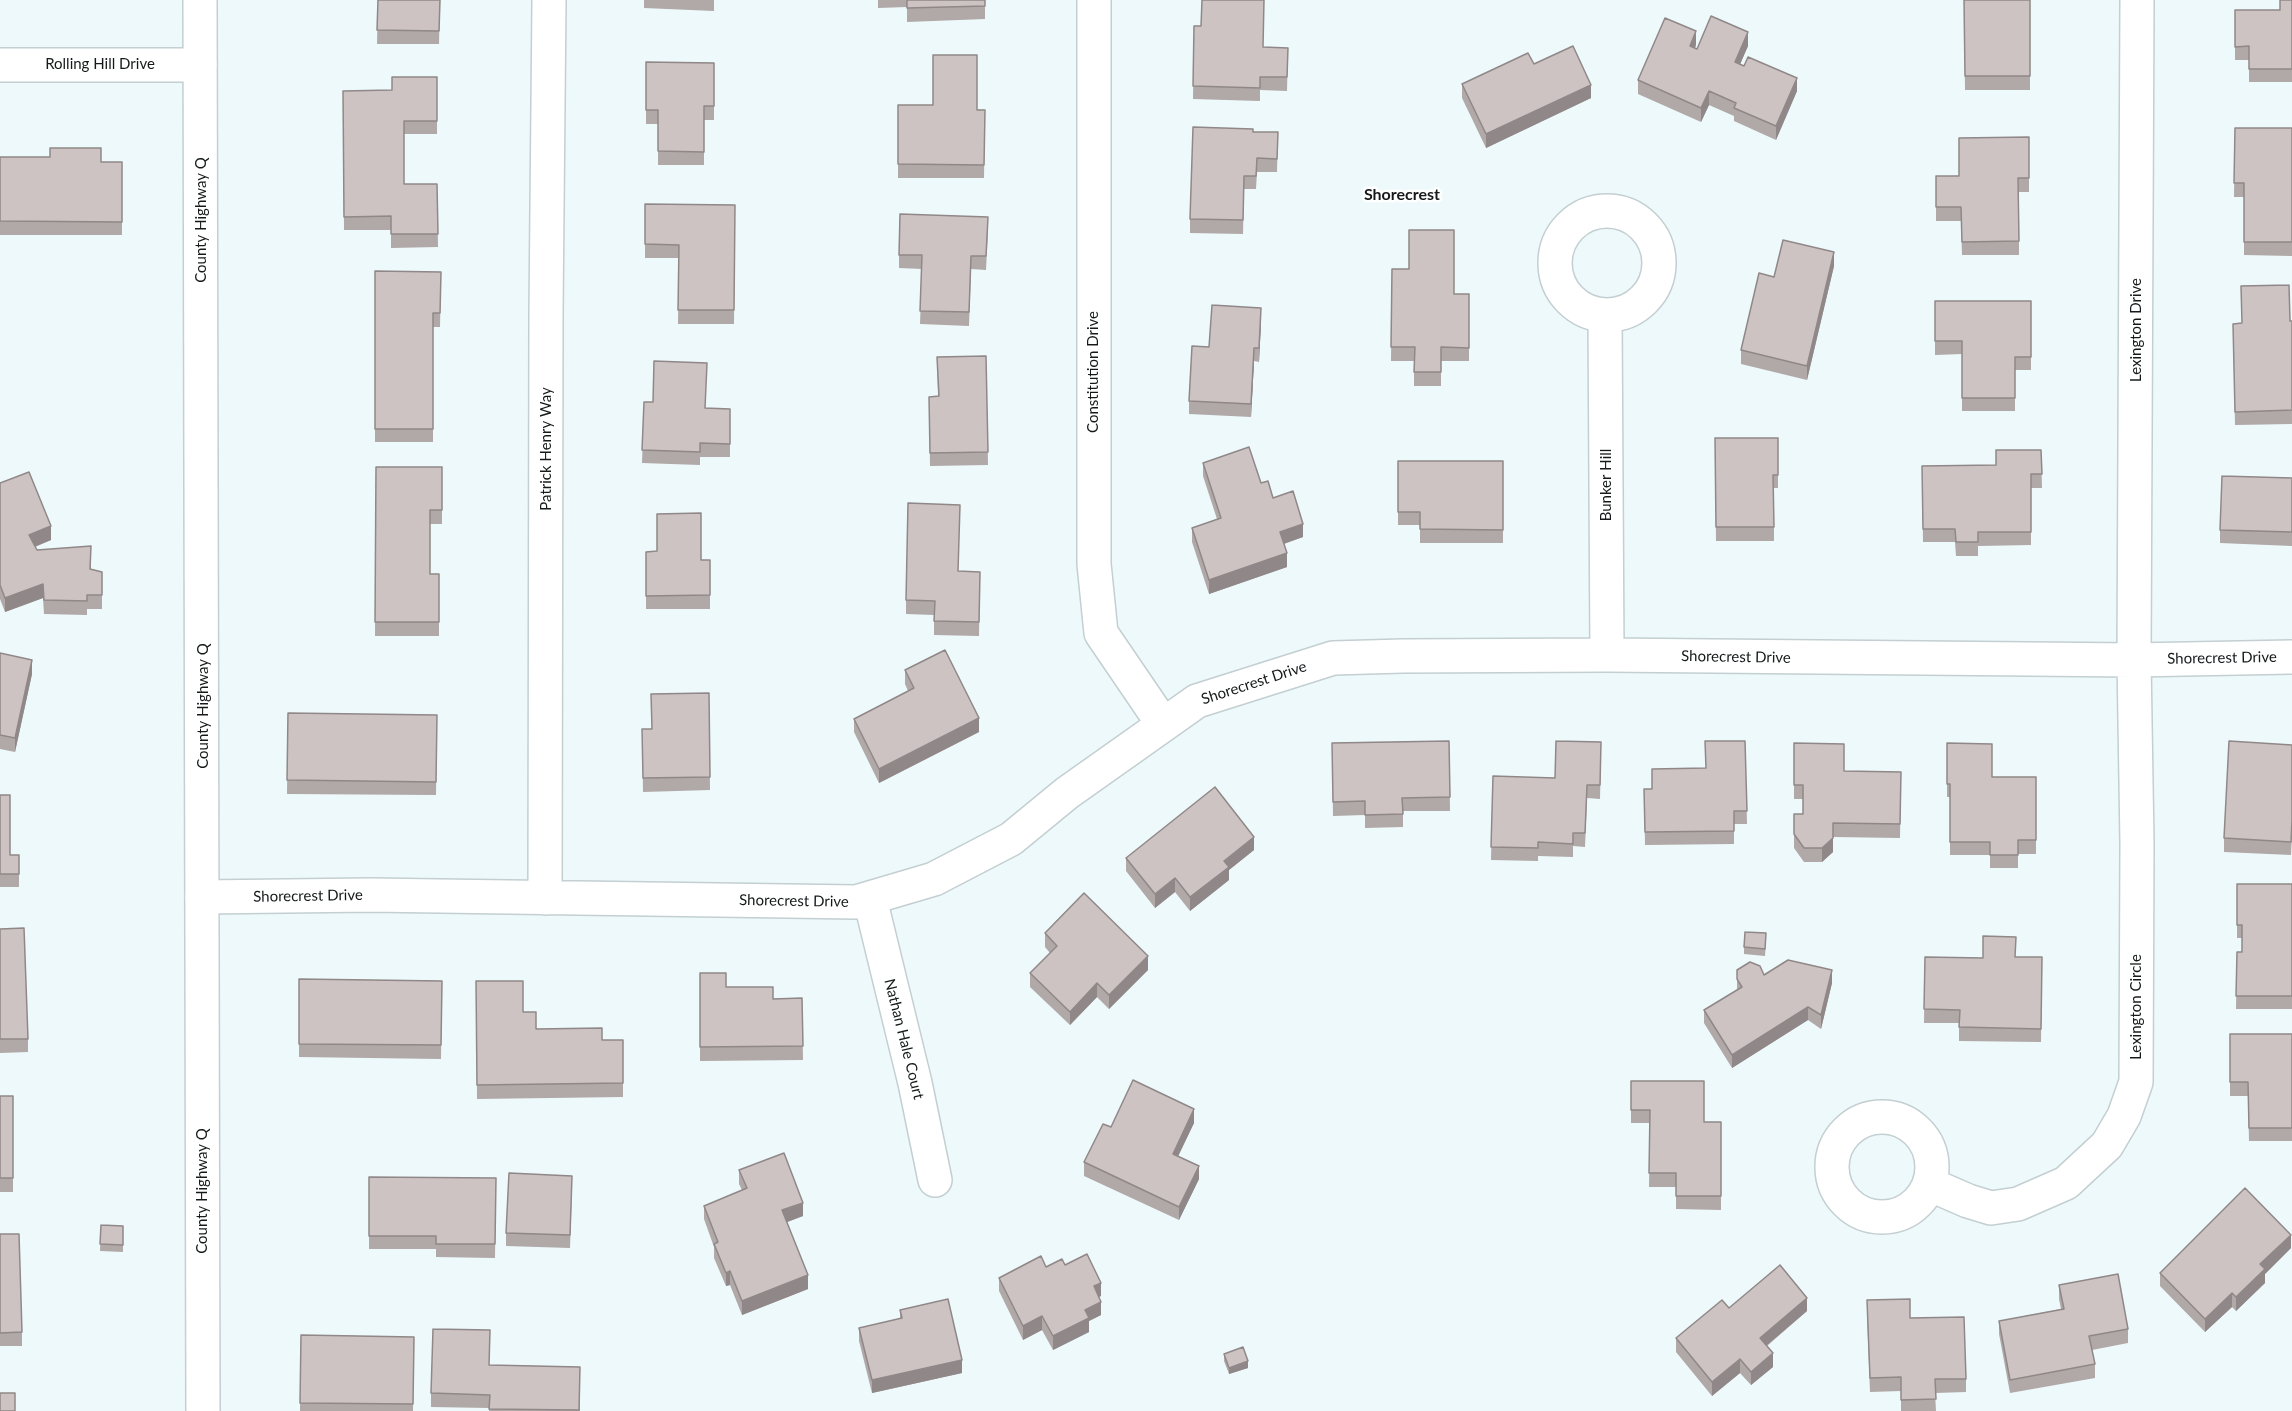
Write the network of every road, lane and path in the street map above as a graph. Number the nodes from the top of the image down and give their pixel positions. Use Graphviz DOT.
graph roads {
  1 [pos="200,0"];
  2 [pos="549,0"];
  3 [pos="1094,0"];
  4 [pos="2137,0"];
  5 [pos="0,65"];
  6 [pos="201,65"];
  7 [pos="1605,315"];
  8 [pos="1607,655"];
  9 [pos="2292,657"];
  10 [pos="2134,660"];
  11 [pos="1163,724"];
  12 [pos="202,897"];
  13 [pos="545,898"];
  14 [pos="870,899"];
  15 [pos="935,1180"];
  16 [pos="1929,1184"];
  17 [pos="203,1411"];
  1 -- 6 [label="street, County Highway Q"];
  2 -- 13 [label="street, Patrick Henry Way"];
  3 -- 11 [label="street, Constitution Drive"];
  4 -- 10 [label="street, Lexington Drive"];
  5 -- 6 [label="street, Rolling Hill Drive"];
  6 -- 12 [label="street, County Highway Q"];
  7 -- 8 [label="street, Bunker Hill"];
  8 -- 10 [label="street, Shorecrest Drive"];
  8 -- 11 [label="street, Shorecrest Drive"];
  9 -- 10 [label="street, Shorecrest Drive"];
  10 -- 16 [label="street, Lexington Circle"];
  11 -- 14 [label="street, Shorecrest Drive"];
  12 -- 13 [label="street, Shorecrest Drive"];
  12 -- 17 [label="street, County Highway Q"];
  13 -- 14 [label="street, Shorecrest Drive"];
  14 -- 15 [label="street, Nathan Hale Court"];
}
